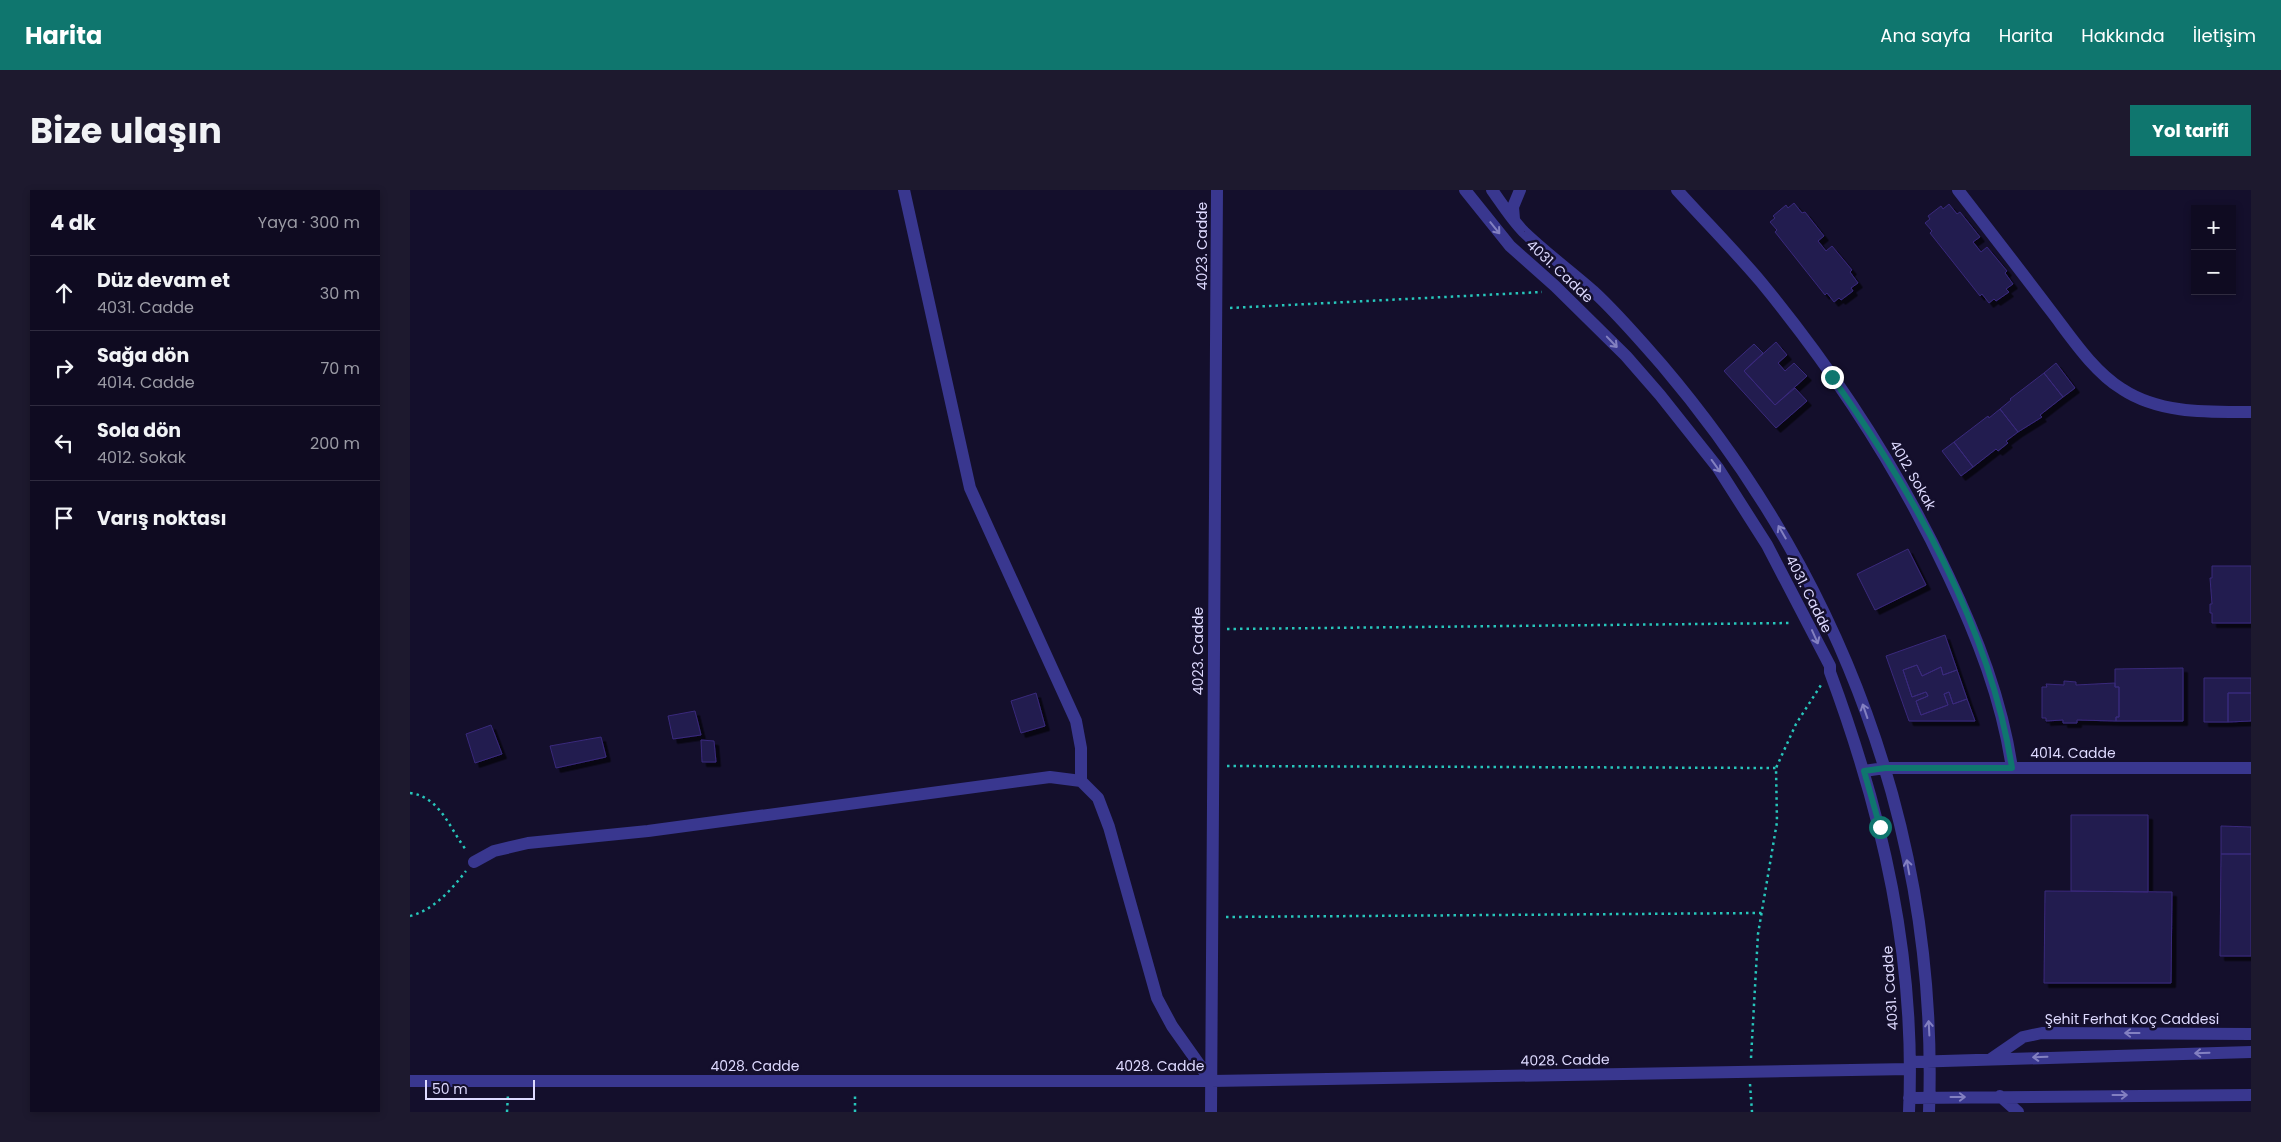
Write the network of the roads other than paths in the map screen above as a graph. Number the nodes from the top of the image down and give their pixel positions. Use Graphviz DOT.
graph roads {
  1 [pos="904,190"];
  2 [pos="1217,190"];
  3 [pos="1465,190"];
  4 [pos="1492,190"];
  5 [pos="1520,190"];
  6 [pos="1677,190"];
  7 [pos="1958,190"];
  8 [pos="1514,219"];
  9 [pos="2251,412"];
  10 [pos="1885,768"];
  11 [pos="2012,768"];
  12 [pos="2251,768"];
  13 [pos="1864,771"];
  14 [pos="1081,781"];
  15 [pos="474,862"];
  16 [pos="2251,1034"];
  17 [pos="2251,1052"];
  18 [pos="1991,1059"];
  19 [pos="1931,1060"];
  20 [pos="1910,1066"];
  21 [pos="410,1081"];
  22 [pos="1211,1081"];
  23 [pos="2251,1095"];
  24 [pos="2000,1096"];
  25 [pos="1930,1097"];
  26 [pos="1909,1098"];
  27 [pos="1210,1112"];
  28 [pos="1909,1112"];
  29 [pos="1929,1112"];
  30 [pos="2018,1112"];
  1 -- 14 [label="street"];
  2 -- 22 [label="street, 4023. Cadde"];
  3 -- 13 [label="street, 4031. Cadde, one-way"];
  4 -- 8 [label="street, 4031. Cadde"];
  5 -- 8 [label="street"];
  6 -- 11 [label="street, 4012. Sokak"];
  7 -- 9 [label="street"];
  10 -- 8 [label="street, 4031. Cadde, one-way"];
  10 -- 11 [label="street, 4014. Cadde"];
  10 -- 13 [label="street, 4014. Cadde"];
  19 -- 10 [label="street, 4031. Cadde, one-way"];
  11 -- 12 [label="street, 4014. Cadde"];
  13 -- 20 [label="street, 4031. Cadde"];
  14 -- 15 [label="street"];
  14 -- 22 [label="street"];
  16 -- 18 [label="street, Şehit Ferhat Koç Caddesi, one-way"];
  17 -- 18 [label="street, one-way"];
  18 -- 19 [label="street"];
  19 -- 20 [label="street"];
  19 -- 25 [label="street, 4031. Cadde"];
  20 -- 22 [label="street, 4028. Cadde"];
  20 -- 26 [label="street, 4031. Cadde"];
  21 -- 22 [label="street, 4028. Cadde"];
  22 -- 27 [label="street, 4023. Cadde"];
  24 -- 23 [label="street, one-way"];
  25 -- 24 [label="street, one-way"];
  24 -- 30 [label="street"];
  25 -- 26 [label="street"];
  25 -- 29 [label="street, 4031. Cadde"];
  26 -- 28 [label="street, 4031. Cadde"];
}
